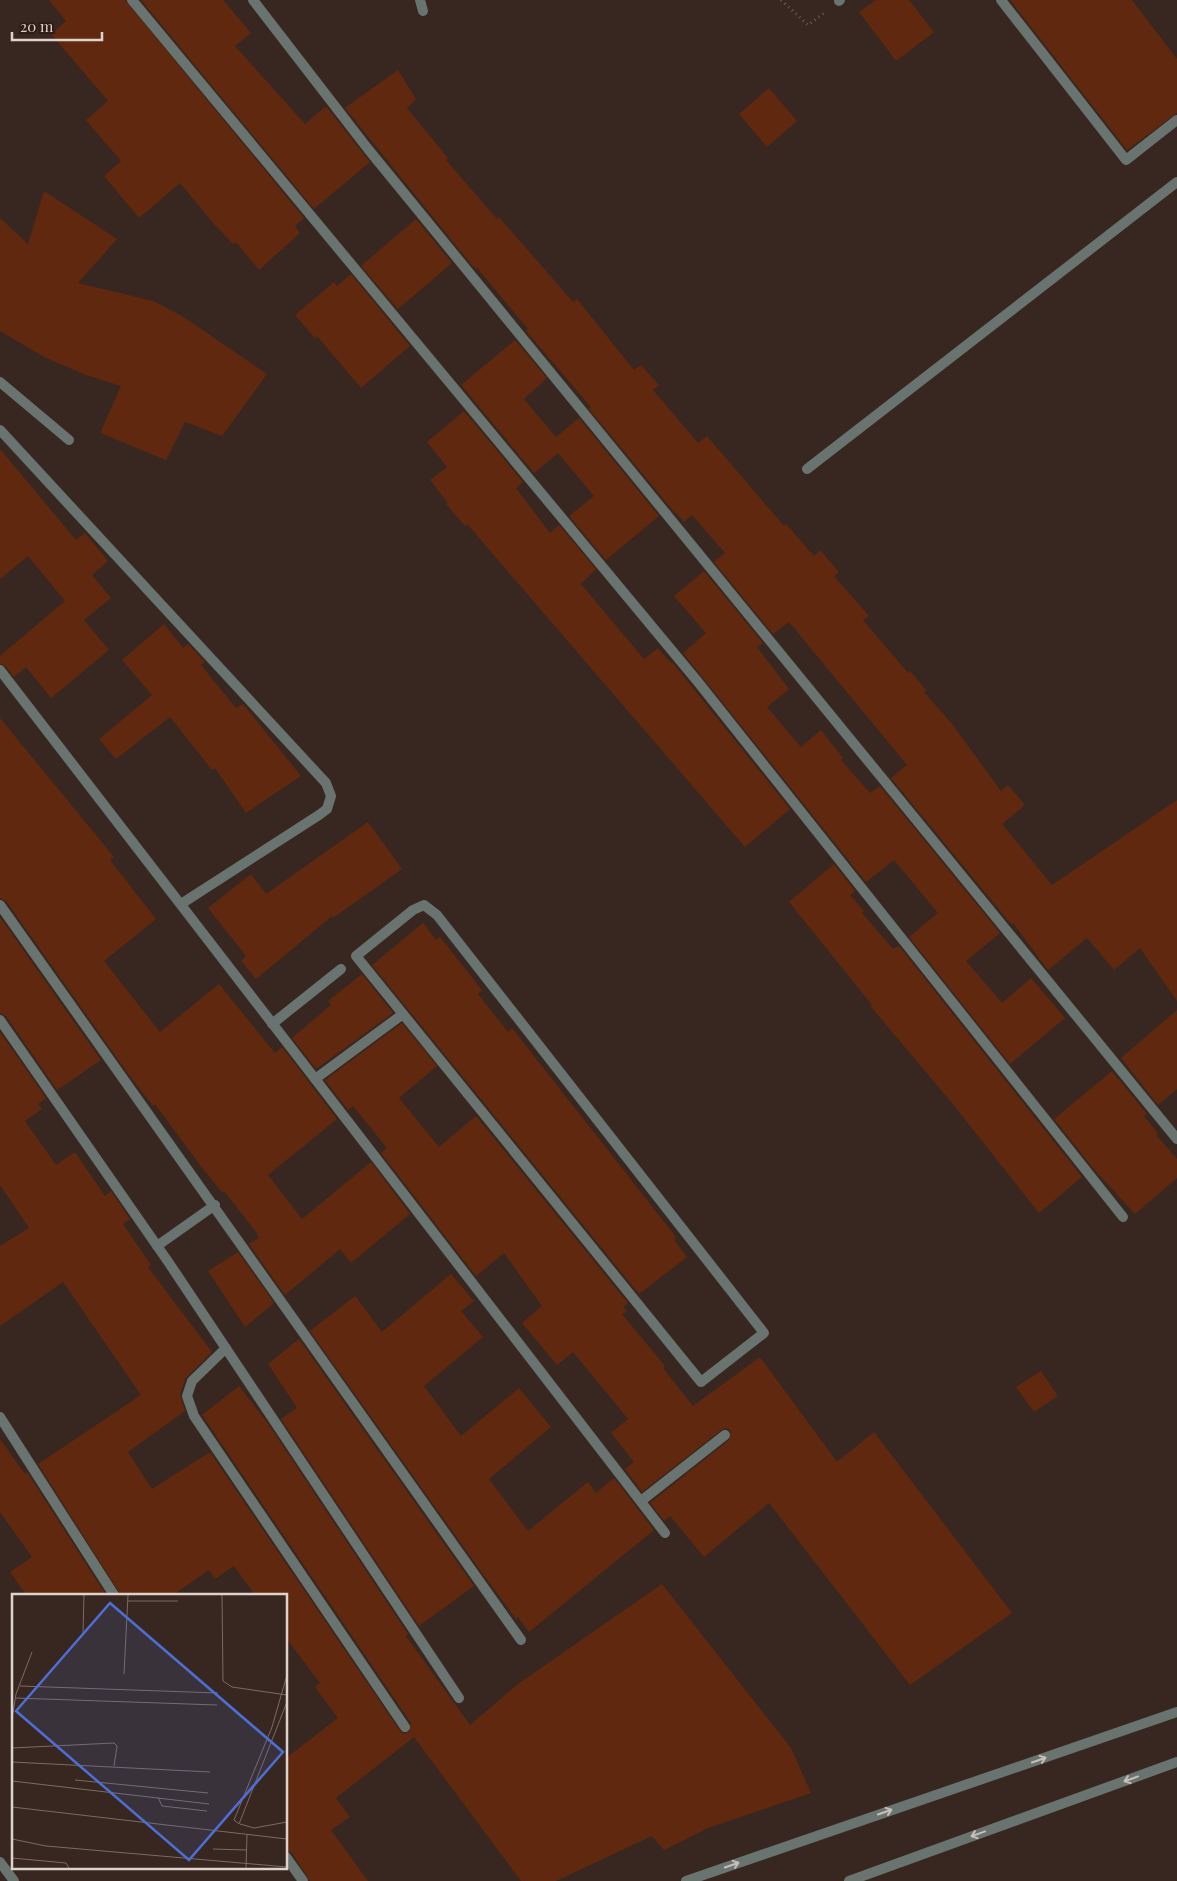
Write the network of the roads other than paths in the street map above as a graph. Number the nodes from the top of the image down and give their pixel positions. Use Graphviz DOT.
graph roads {
  1 [pos="132,0"];
  2 [pos="253,0"];
  3 [pos="420,0"];
  4 [pos="1001,0"];
  5 [pos="423,11"];
  6 [pos="1177,120"];
  7 [pos="1177,182"];
  8 [pos="0,382"];
  9 [pos="0,430"];
  10 [pos="69,440"];
  11 [pos="807,469"];
  12 [pos="0,670"];
  13 [pos="181,904"];
  14 [pos="0,905"];
  15 [pos="341,969"];
  16 [pos="403,1014"];
  17 [pos="0,1020"];
  18 [pos="272,1024"];
  19 [pos="315,1080"];
  20 [pos="1177,1139"];
  21 [pos="215,1205"];
  22 [pos="1123,1217"];
  23 [pos="157,1246"];
  24 [pos="226,1348"];
  25 [pos="0,1417"];
  26 [pos="725,1435"];
  27 [pos="641,1501"];
  28 [pos="665,1533"];
  29 [pos="113,1594"];
  30 [pos="521,1640"];
  31 [pos="459,1698"];
  32 [pos="1177,1712"];
  33 [pos="405,1727"];
  34 [pos="1177,1762"];
  35 [pos="288,1860"];
  36 [pos="0,1862"];
  37 [pos="14,1881"];
  38 [pos="303,1881"];
  39 [pos="686,1881"];
  40 [pos="849,1881"];
  1 -- 22 [label="street"];
  2 -- 20 [label="street"];
  3 -- 5 [label="street"];
  4 -- 6 [label="street"];
  7 -- 11 [label="street"];
  8 -- 10 [label="street"];
  9 -- 13 [label="street"];
  12 -- 13 [label="street"];
  13 -- 18 [label="street"];
  14 -- 21 [label="street"];
  15 -- 18 [label="street"];
  16 -- 16 [label="street"];
  16 -- 19 [label="street"];
  17 -- 23 [label="street"];
  18 -- 19 [label="street"];
  19 -- 27 [label="street"];
  21 -- 23 [label="street"];
  21 -- 30 [label="street"];
  23 -- 24 [label="street"];
  24 -- 31 [label="street"];
  24 -- 33 [label="street"];
  25 -- 29 [label="street"];
  26 -- 27 [label="street"];
  27 -- 28 [label="street"];
  39 -- 32 [label="street, one-way"];
  34 -- 40 [label="street, one-way"];
  35 -- 38 [label="street"];
  36 -- 37 [label="street"];
}
